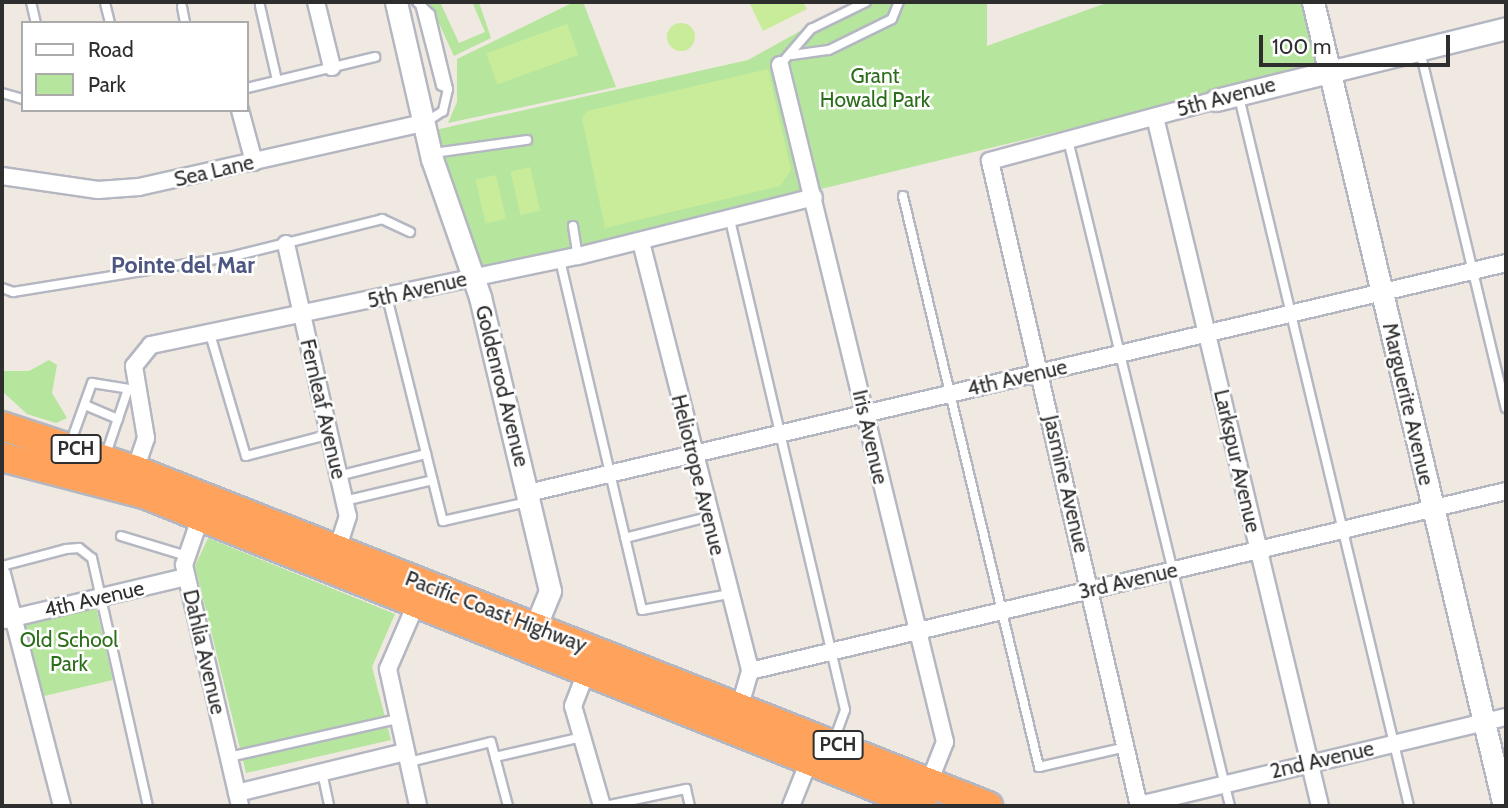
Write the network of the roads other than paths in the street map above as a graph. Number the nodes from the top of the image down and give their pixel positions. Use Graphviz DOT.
graph roads {
  1 [pos="31,2"];
  2 [pos="316,2"];
  3 [pos="396,2"];
  4 [pos="866,2"];
  5 [pos="899,2"];
  6 [pos="1313,2"];
  7 [pos="105,3"];
  8 [pos="419,3"];
  9 [pos="260,6"];
  10 [pos="181,7"];
  11 [pos="36,21"];
  12 [pos="110,21"];
  13 [pos="185,21"];
  14 [pos="1506,30"];
  15 [pos="1420,49"];
  16 [pos="375,57"];
  17 [pos="786,60"];
  18 [pos="332,67"];
  19 [pos="1330,70"];
  20 [pos="277,80"];
  21 [pos="248,88"];
  22 [pos="2,93"];
  23 [pos="1238,94"];
  24 [pos="21,98"];
  25 [pos="1216,100"];
  26 [pos="241,112"];
  27 [pos="1155,117"];
  28 [pos="423,122"];
  29 [pos="1068,137"];
  30 [pos="527,140"];
  31 [pos="430,153"];
  32 [pos="990,161"];
  33 [pos="254,162"];
  34 [pos="2,176"];
  35 [pos="903,196"];
  36 [pos="814,197"];
  37 [pos="730,220"];
  38 [pos="573,226"];
  39 [pos="410,233"];
  40 [pos="641,242"];
  41 [pos="286,244"];
  42 [pos="578,256"];
  43 [pos="560,260"];
  44 [pos="1506,263"];
  45 [pos="1473,271"];
  46 [pos="474,277"];
  47 [pos="2,288"];
  48 [pos="1382,292"];
  49 [pos="387,297"];
  50 [pos="1292,313"];
  51 [pos="302,316"];
  52 [pos="210,334"];
  53 [pos="1206,334"];
  54 [pos="1122,354"];
  55 [pos="1039,373"];
  56 [pos="133,387"];
  57 [pos="949,394"];
  58 [pos="85,405"];
  59 [pos="1506,408"];
  60 [pos="865,413"];
  61 [pos="118,419"];
  62 [pos="7,424"];
  63 [pos="781,434"];
  64 [pos="327,435"];
  65 [pos="69,447"];
  66 [pos="426,454"];
  67 [pos="691,455"];
  68 [pos="2,457"];
  69 [pos="104,460"];
  70 [pos="135,470"];
  71 [pos="609,474"];
  72 [pos="338,475"];
  73 [pos="433,480"];
  74 [pos="1506,491"];
  75 [pos="529,497"];
  76 [pos="344,501"];
  77 [pos="1433,508"];
  78 [pos="204,509"];
  79 [pos="708,517"];
  80 [pos="1344,530"];
  81 [pos="121,536"];
  82 [pos="625,538"];
  83 [pos="1258,550"];
  84 [pos="187,556"];
  85 [pos="334,561"];
  86 [pos="2,566"];
  87 [pos="1170,571"];
  88 [pos="2,574"];
  89 [pos="186,577"];
  90 [pos="1091,590"];
  91 [pos="729,594"];
  92 [pos="98,598"];
  93 [pos="416,604"];
  94 [pos="1000,612"];
  95 [pos="7,620"];
  96 [pos="914,633"];
  97 [pos="531,637"];
  98 [pos="832,652"];
  99 [pos="590,661"];
  100 [pos="750,671"];
  101 [pos="740,705"];
  102 [pos="1506,717"];
  103 [pos="397,719"];
  104 [pos="1484,722"];
  105 [pos="582,737"];
  106 [pos="833,743"];
  107 [pos="1394,743"];
  108 [pos="1126,747"];
  109 [pos="229,757"];
  110 [pos="406,757"];
  111 [pos="495,757"];
  112 [pos="809,761"];
  113 [pos="1310,763"];
  114 [pos="322,772"];
  115 [pos="1224,784"];
  116 [pos="924,798"];
  117 [pos="239,799"];
  118 [pos="62,806"];
  119 [pos="148,806"];
  120 [pos="330,806"];
  121 [pos="418,806"];
  122 [pos="508,806"];
  123 [pos="603,806"];
  124 [pos="690,806"];
  125 [pos="791,806"];
  126 [pos="988,806"];
  127 [pos="1139,806"];
  128 [pos="1230,806"];
  129 [pos="1320,806"];
  130 [pos="1409,806"];
  131 [pos="1504,806"];
  1 -- 11 [label="lane"];
  2 -- 18 [label="street"];
  3 -- 28 [label="street, Goldenrod Avenue"];
  4 -- 17 [label="lane"];
  5 -- 17 [label="lane"];
  6 -- 19 [label="street, Marguerite Avenue"];
  7 -- 12 [label="lane"];
  8 -- 28 [label="lane"];
  9 -- 20 [label="lane"];
  10 -- 13 [label="lane"];
  14 -- 15 [label="street, 5th Avenue"];
  15 -- 19 [label="street, 5th Avenue"];
  15 -- 45 [label="lane"];
  16 -- 18 [label="lane"];
  17 -- 36 [label="street, Iris Avenue"];
  18 -- 20 [label="lane"];
  19 -- 23 [label="street, 5th Avenue"];
  19 -- 48 [label="street, Marguerite Avenue"];
  20 -- 21 [label="lane"];
  22 -- 24 [label="lane"];
  23 -- 25 [label="street, 5th Avenue"];
  23 -- 50 [label="lane"];
  25 -- 27 [label="street, 5th Avenue"];
  26 -- 33 [label="street"];
  27 -- 29 [label="street, 5th Avenue"];
  27 -- 53 [label="street, Larkspur Avenue"];
  28 -- 31 [label="street, Goldenrod Avenue"];
  28 -- 33 [label="street, Sea Lane"];
  29 -- 32 [label="street, 5th Avenue"];
  29 -- 54 [label="lane"];
  30 -- 31 [label="lane"];
  31 -- 46 [label="street, Goldenrod Avenue"];
  32 -- 55 [label="street, Jasmine Avenue"];
  33 -- 34 [label="street, Sea Lane"];
  35 -- 57 [label="lane"];
  36 -- 37 [label="street, 5th Avenue"];
  36 -- 60 [label="street, Iris Avenue"];
  37 -- 40 [label="street, 5th Avenue"];
  37 -- 63 [label="lane"];
  38 -- 42 [label="lane"];
  39 -- 41 [label="lane"];
  40 -- 42 [label="street, 5th Avenue"];
  40 -- 67 [label="street, Heliotrope Avenue"];
  41 -- 47 [label="lane"];
  41 -- 51 [label="street, Fernleaf Avenue"];
  42 -- 43 [label="street, 5th Avenue"];
  43 -- 46 [label="street, 5th Avenue"];
  43 -- 71 [label="lane"];
  44 -- 45 [label="street, 4th Avenue"];
  45 -- 48 [label="street, 4th Avenue"];
  45 -- 59 [label="lane"];
  46 -- 49 [label="street, 5th Avenue"];
  46 -- 75 [label="street, Goldenrod Avenue"];
  48 -- 50 [label="street, 4th Avenue"];
  48 -- 77 [label="street, Marguerite Avenue"];
  49 -- 51 [label="street, 5th Avenue"];
  49 -- 66 [label="lane"];
  50 -- 53 [label="street, 4th Avenue"];
  50 -- 80 [label="lane"];
  51 -- 52 [label="street, 5th Avenue"];
  51 -- 64 [label="street, Fernleaf Avenue"];
  52 -- 56 [label="street, 5th Avenue"];
  52 -- 64 [label="lane"];
  53 -- 54 [label="street, 4th Avenue"];
  53 -- 83 [label="street, Larkspur Avenue"];
  54 -- 55 [label="street, 4th Avenue"];
  54 -- 87 [label="lane"];
  55 -- 57 [label="street, 4th Avenue"];
  55 -- 90 [label="street, Jasmine Avenue"];
  56 -- 58 [label="lane"];
  56 -- 61 [label="lane"];
  56 -- 70 [label="street, 5th Avenue"];
  57 -- 60 [label="street, 4th Avenue"];
  57 -- 94 [label="lane"];
  58 -- 61 [label="lane"];
  58 -- 65 [label="lane"];
  60 -- 63 [label="street, 4th Avenue"];
  60 -- 96 [label="street, Iris Avenue"];
  61 -- 69 [label="lane"];
  62 -- 65 [label="highway, Pacific Coast Highway / PCH"];
  63 -- 67 [label="street, 4th Avenue"];
  63 -- 98 [label="lane"];
  64 -- 72 [label="street, Fernleaf Avenue"];
  65 -- 69 [label="highway, Pacific Coast Highway / PCH"];
  66 -- 72 [label="lane"];
  66 -- 73 [label="lane"];
  67 -- 71 [label="street, 4th Avenue"];
  67 -- 79 [label="street, Heliotrope Avenue"];
  68 -- 78 [label="highway, Pacific Coast Highway / PCH"];
  69 -- 70 [label="highway, Pacific Coast Highway / PCH"];
  70 -- 78 [label="highway, Pacific Coast Highway / PCH"];
  71 -- 75 [label="street, 4th Avenue"];
  71 -- 82 [label="lane"];
  72 -- 76 [label="street, Fernleaf Avenue"];
  73 -- 75 [label="lane"];
  73 -- 76 [label="lane"];
  74 -- 77 [label="street, 3rd Avenue"];
  75 -- 97 [label="street, Goldenrod Avenue"];
  76 -- 85 [label="street, Fernleaf Avenue"];
  77 -- 80 [label="street, 3rd Avenue"];
  77 -- 104 [label="street, Marguerite Avenue"];
  78 -- 84 [label="street, Dahlia Avenue"];
  78 -- 85 [label="highway, Pacific Coast Highway / PCH"];
  79 -- 82 [label="lane"];
  79 -- 91 [label="street, Heliotrope Avenue"];
  80 -- 83 [label="street, 3rd Avenue"];
  80 -- 107 [label="lane"];
  81 -- 84 [label="lane"];
  82 -- 91 [label="lane"];
  83 -- 87 [label="street, 3rd Avenue"];
  83 -- 113 [label="street, Larkspur Avenue"];
  84 -- 89 [label="street, Dahlia Avenue"];
  85 -- 93 [label="highway, Pacific Coast Highway / PCH"];
  85 -- 97 [label="highway, Pacific Coast Highway / PCH"];
  86 -- 92 [label="lane"];
  87 -- 90 [label="street, 3rd Avenue"];
  87 -- 115 [label="lane"];
  88 -- 95 [label="street"];
  89 -- 92 [label="street, 4th Avenue"];
  89 -- 109 [label="street, Dahlia Avenue"];
  90 -- 94 [label="street, 3rd Avenue"];
  90 -- 108 [label="street, Jasmine Avenue"];
  91 -- 100 [label="street, Heliotrope Avenue"];
  92 -- 95 [label="street, 4th Avenue"];
  92 -- 119 [label="lane"];
  93 -- 97 [label="highway, Pacific Coast Highway / PCH"];
  93 -- 103 [label="street"];
  94 -- 96 [label="street, 3rd Avenue"];
  94 -- 108 [label="lane"];
  95 -- 118 [label="street"];
  96 -- 98 [label="street, 3rd Avenue"];
  96 -- 116 [label="street, Iris Avenue"];
  97 -- 99 [label="highway, Pacific Coast Highway / PCH"];
  98 -- 100 [label="street, 3rd Avenue"];
  98 -- 106 [label="lane"];
  99 -- 101 [label="highway, Pacific Coast Highway / PCH"];
  99 -- 105 [label="street"];
  99 -- 112 [label="highway, Pacific Coast Highway / PCH"];
  100 -- 101 [label="street"];
  101 -- 106 [label="highway, Pacific Coast Highway / PCH"];
  102 -- 104 [label="street, 2nd Avenue"];
  103 -- 109 [label="lane"];
  103 -- 110 [label="street"];
  104 -- 107 [label="street, 2nd Avenue"];
  104 -- 131 [label="street, Marguerite Avenue"];
  105 -- 111 [label="lane"];
  105 -- 123 [label="street"];
  106 -- 116 [label="highway, Pacific Coast Highway / PCH"];
  107 -- 113 [label="street, 2nd Avenue"];
  107 -- 130 [label="lane"];
  108 -- 127 [label="street, Jasmine Avenue"];
  109 -- 117 [label="street, Dahlia Avenue"];
  110 -- 111 [label="lane"];
  110 -- 114 [label="street"];
  110 -- 121 [label="street"];
  111 -- 122 [label="lane"];
  112 -- 116 [label="highway, Pacific Coast Highway / PCH"];
  112 -- 125 [label="street"];
  113 -- 115 [label="street, 2nd Avenue"];
  113 -- 129 [label="street, Larkspur Avenue"];
  114 -- 117 [label="street"];
  114 -- 120 [label="lane"];
  115 -- 127 [label="street, 2nd Avenue"];
  115 -- 128 [label="lane"];
  116 -- 126 [label="highway, Pacific Coast Highway / PCH"];
  123 -- 124 [label="lane"];
}
